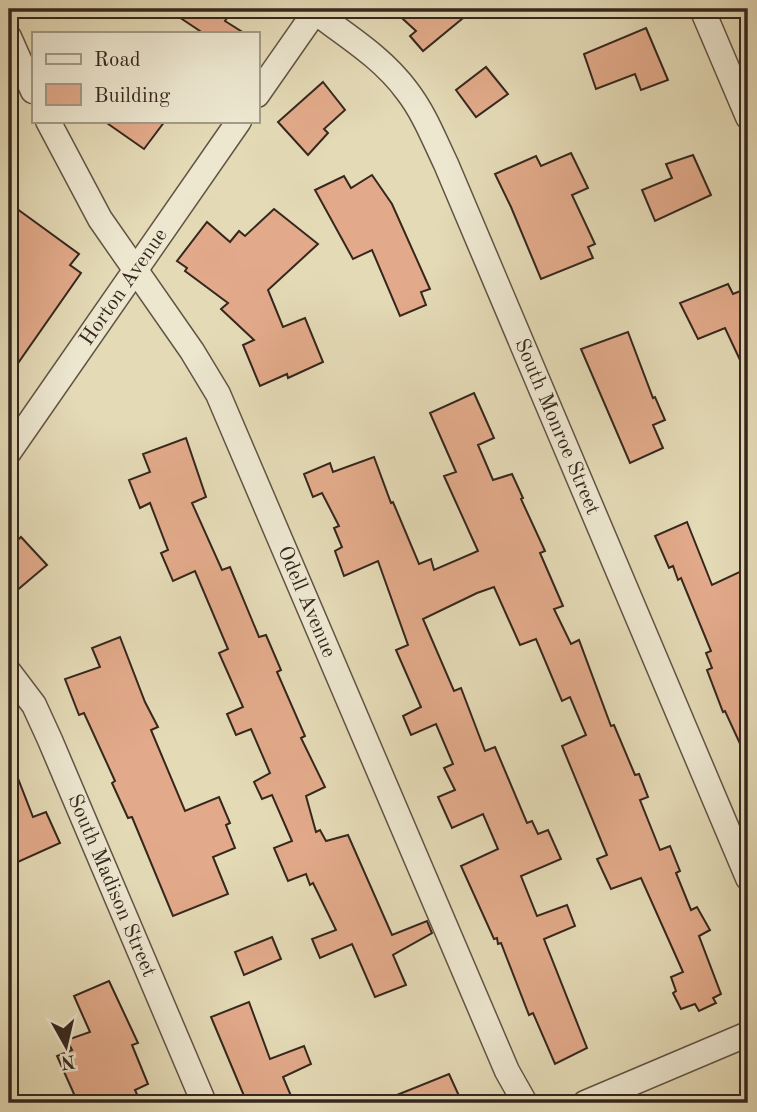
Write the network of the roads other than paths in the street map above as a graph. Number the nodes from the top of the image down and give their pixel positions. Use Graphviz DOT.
graph roads {
  1 [pos="702,9"];
  2 [pos="316,11"];
  3 [pos="9,37"];
  4 [pos="32,89"];
  5 [pos="259,92"];
  6 [pos="748,117"];
  7 [pos="49,122"];
  8 [pos="238,122"];
  9 [pos="135,271"];
  10 [pos="9,452"];
  11 [pos="9,672"];
  12 [pos="748,878"];
  13 [pos="748,1034"];
  14 [pos="204,1103"];
  15 [pos="525,1103"];
  16 [pos="585,1103"];
  1 -- 6 [label="street"];
  2 -- 5 [label="street"];
  2 -- 12 [label="street, South Monroe Street"];
  3 -- 4 [label="street"];
  7 -- 9 [label="street, Odell Avenue"];
  8 -- 9 [label="street, Horton Avenue"];
  9 -- 10 [label="street, Horton Avenue"];
  9 -- 15 [label="street, Odell Avenue"];
  11 -- 14 [label="street, South Madison Street"];
  13 -- 16 [label="street"];
}
